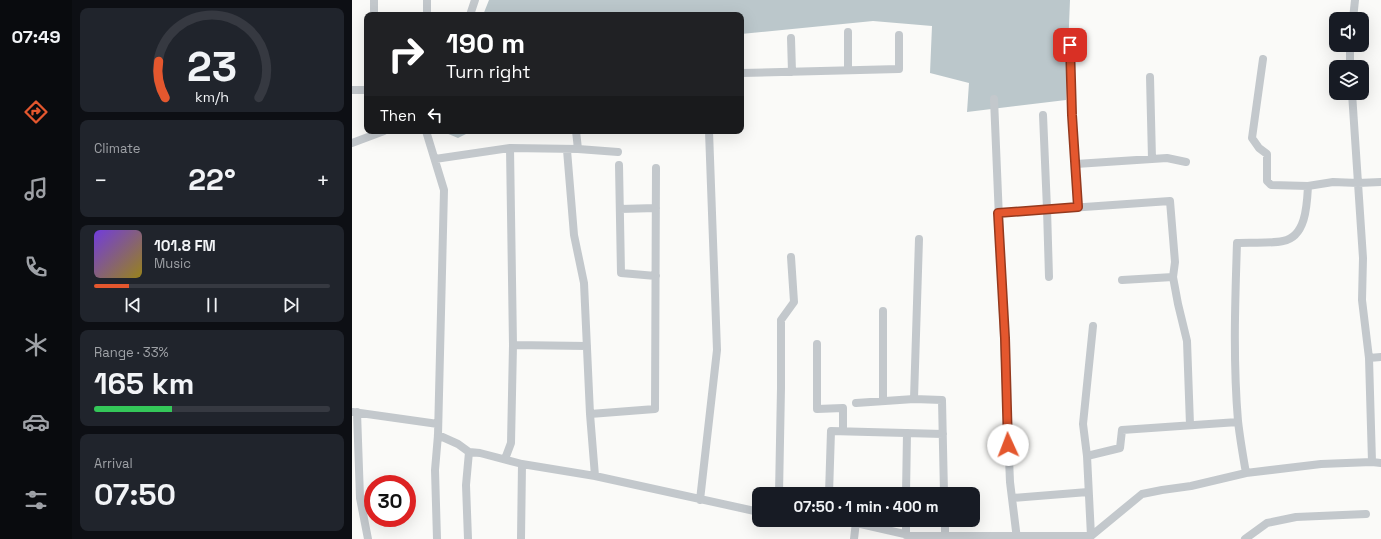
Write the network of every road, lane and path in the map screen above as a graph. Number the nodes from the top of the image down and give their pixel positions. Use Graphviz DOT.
graph roads {
  1 [pos="374,0"];
  2 [pos="427,0"];
  3 [pos="475,0"];
  4 [pos="1355,0"];
  5 [pos="374,12"];
  6 [pos="427,12"];
  7 [pos="471,12"];
  8 [pos="1354,12"];
  9 [pos="848,32"];
  10 [pos="899,34"];
  11 [pos="791,38"];
  12 [pos="1070,45"];
  13 [pos="1263,59"];
  14 [pos="848,70"];
  15 [pos="792,72"];
  16 [pos="744,73"];
  17 [pos="1150,77"];
  18 [pos="352,90"];
  19 [pos="364,90"];
  20 [pos="994,99"];
  21 [pos="1352,100"];
  22 [pos="1043,115"];
  23 [pos="375,134"];
  24 [pos="427,134"];
  25 [pos="576,134"];
  26 [pos="709,134"];
  27 [pos="352,142"];
  28 [pos="510,148"];
  29 [pos="578,149"];
  30 [pos="568,150"];
  31 [pos="618,152"];
  32 [pos="1152,159"];
  33 [pos="435,160"];
  34 [pos="1186,162"];
  35 [pos="1076,164"];
  36 [pos="619,165"];
  37 [pos="656,168"];
  38 [pos="1381,182"];
  39 [pos="1358,183"];
  40 [pos="1308,186"];
  41 [pos="1078,207"];
  42 [pos="656,208"];
  43 [pos="620,209"];
  44 [pos="1047,209"];
  45 [pos="998,213"];
  46 [pos="919,238"];
  47 [pos="791,257"];
  48 [pos="656,276"];
  49 [pos="1049,277"];
  50 [pos="1173,277"];
  51 [pos="1122,280"];
  52 [pos="883,311"];
  53 [pos="1093,326"];
  54 [pos="817,344"];
  55 [pos="513,345"];
  56 [pos="586,346"];
  57 [pos="1381,357"];
  58 [pos="1369,358"];
  59 [pos="914,399"];
  60 [pos="883,401"];
  61 [pos="856,404"];
  62 [pos="355,412"];
  63 [pos="590,414"];
  64 [pos="1238,422"];
  65 [pos="438,424"];
  66 [pos="1190,425"];
  67 [pos="843,430"];
  68 [pos="907,433"];
  69 [pos="438,434"];
  70 [pos="942,434"];
  71 [pos="469,452"];
  72 [pos="1087,456"];
  73 [pos="505,459"];
  74 [pos="1372,462"];
  75 [pos="1381,463"];
  76 [pos="522,464"];
  77 [pos="1246,473"];
  78 [pos="595,476"];
  79 [pos="778,487"];
  80 [pos="829,487"];
  81 [pos="906,487"];
  82 [pos="944,487"];
  83 [pos="1088,492"];
  84 [pos="1012,498"];
  85 [pos="700,500"];
  86 [pos="752,511"];
  87 [pos="1366,514"];
  88 [pos="855,527"];
  89 [pos="875,527"];
  90 [pos="906,527"];
  91 [pos="945,527"];
  92 [pos="906,535"];
  93 [pos="945,536"];
  94 [pos="1017,537"];
  95 [pos="1090,537"];
  96 [pos="368,539"];
  97 [pos="437,539"];
  98 [pos="468,539"];
  99 [pos="521,539"];
  100 [pos="854,539"];
  101 [pos="1245,539"];
  1 -- 5 [label="street"];
  2 -- 6 [label="street"];
  3 -- 7 [label="street"];
  4 -- 8 [label="street"];
  9 -- 14 [label="street"];
  10 -- 14 [label="street"];
  11 -- 15 [label="street"];
  12 -- 35 [label="street"];
  13 -- 40 [label="street"];
  14 -- 15 [label="street"];
  15 -- 16 [label="street"];
  17 -- 32 [label="street"];
  18 -- 19 [label="street"];
  20 -- 45 [label="street"];
  21 -- 39 [label="street"];
  22 -- 44 [label="street"];
  23 -- 27 [label="street"];
  24 -- 33 [label="street"];
  25 -- 29 [label="street"];
  26 -- 85 [label="street"];
  28 -- 30 [label="street"];
  28 -- 33 [label="street"];
  28 -- 55 [label="street"];
  29 -- 30 [label="street"];
  29 -- 31 [label="street"];
  30 -- 56 [label="street"];
  32 -- 34 [label="street"];
  32 -- 35 [label="street"];
  33 -- 65 [label="street"];
  35 -- 41 [label="street"];
  36 -- 43 [label="street"];
  37 -- 42 [label="street"];
  38 -- 39 [label="street"];
  39 -- 40 [label="street"];
  39 -- 58 [label="street"];
  40 -- 64 [label="street"];
  41 -- 44 [label="street"];
  41 -- 50 [label="street"];
  42 -- 43 [label="street"];
  42 -- 48 [label="street"];
  43 -- 48 [label="street"];
  44 -- 45 [label="street"];
  44 -- 49 [label="street"];
  45 -- 84 [label="street"];
  46 -- 59 [label="street"];
  47 -- 79 [label="street"];
  48 -- 63 [label="street"];
  50 -- 51 [label="street"];
  50 -- 66 [label="street"];
  52 -- 60 [label="street"];
  53 -- 72 [label="street"];
  54 -- 67 [label="street"];
  55 -- 56 [label="street"];
  55 -- 73 [label="street"];
  56 -- 63 [label="street"];
  57 -- 58 [label="street"];
  58 -- 74 [label="street"];
  59 -- 60 [label="street"];
  59 -- 70 [label="street"];
  60 -- 61 [label="street"];
  62 -- 65 [label="street"];
  62 -- 96 [label="street"];
  63 -- 78 [label="street"];
  64 -- 66 [label="street"];
  64 -- 77 [label="street"];
  65 -- 69 [label="street"];
  66 -- 72 [label="street"];
  67 -- 68 [label="street"];
  67 -- 80 [label="street"];
  68 -- 70 [label="street"];
  68 -- 81 [label="street"];
  69 -- 71 [label="street"];
  69 -- 97 [label="street"];
  70 -- 82 [label="street"];
  71 -- 73 [label="street"];
  71 -- 98 [label="street"];
  72 -- 83 [label="street"];
  73 -- 76 [label="street"];
  74 -- 75 [label="street"];
  74 -- 77 [label="street"];
  76 -- 78 [label="street"];
  76 -- 99 [label="street"];
  77 -- 95 [label="street"];
  78 -- 85 [label="street"];
  83 -- 84 [label="street"];
  83 -- 95 [label="street"];
  84 -- 94 [label="street"];
  85 -- 86 [label="street"];
  87 -- 101 [label="street"];
  88 -- 100 [label="street"];
  89 -- 92 [label="street"];
  90 -- 92 [label="street"];
  91 -- 93 [label="street"];
  92 -- 93 [label="street"];
  93 -- 94 [label="street"];
  94 -- 95 [label="street"];
}
